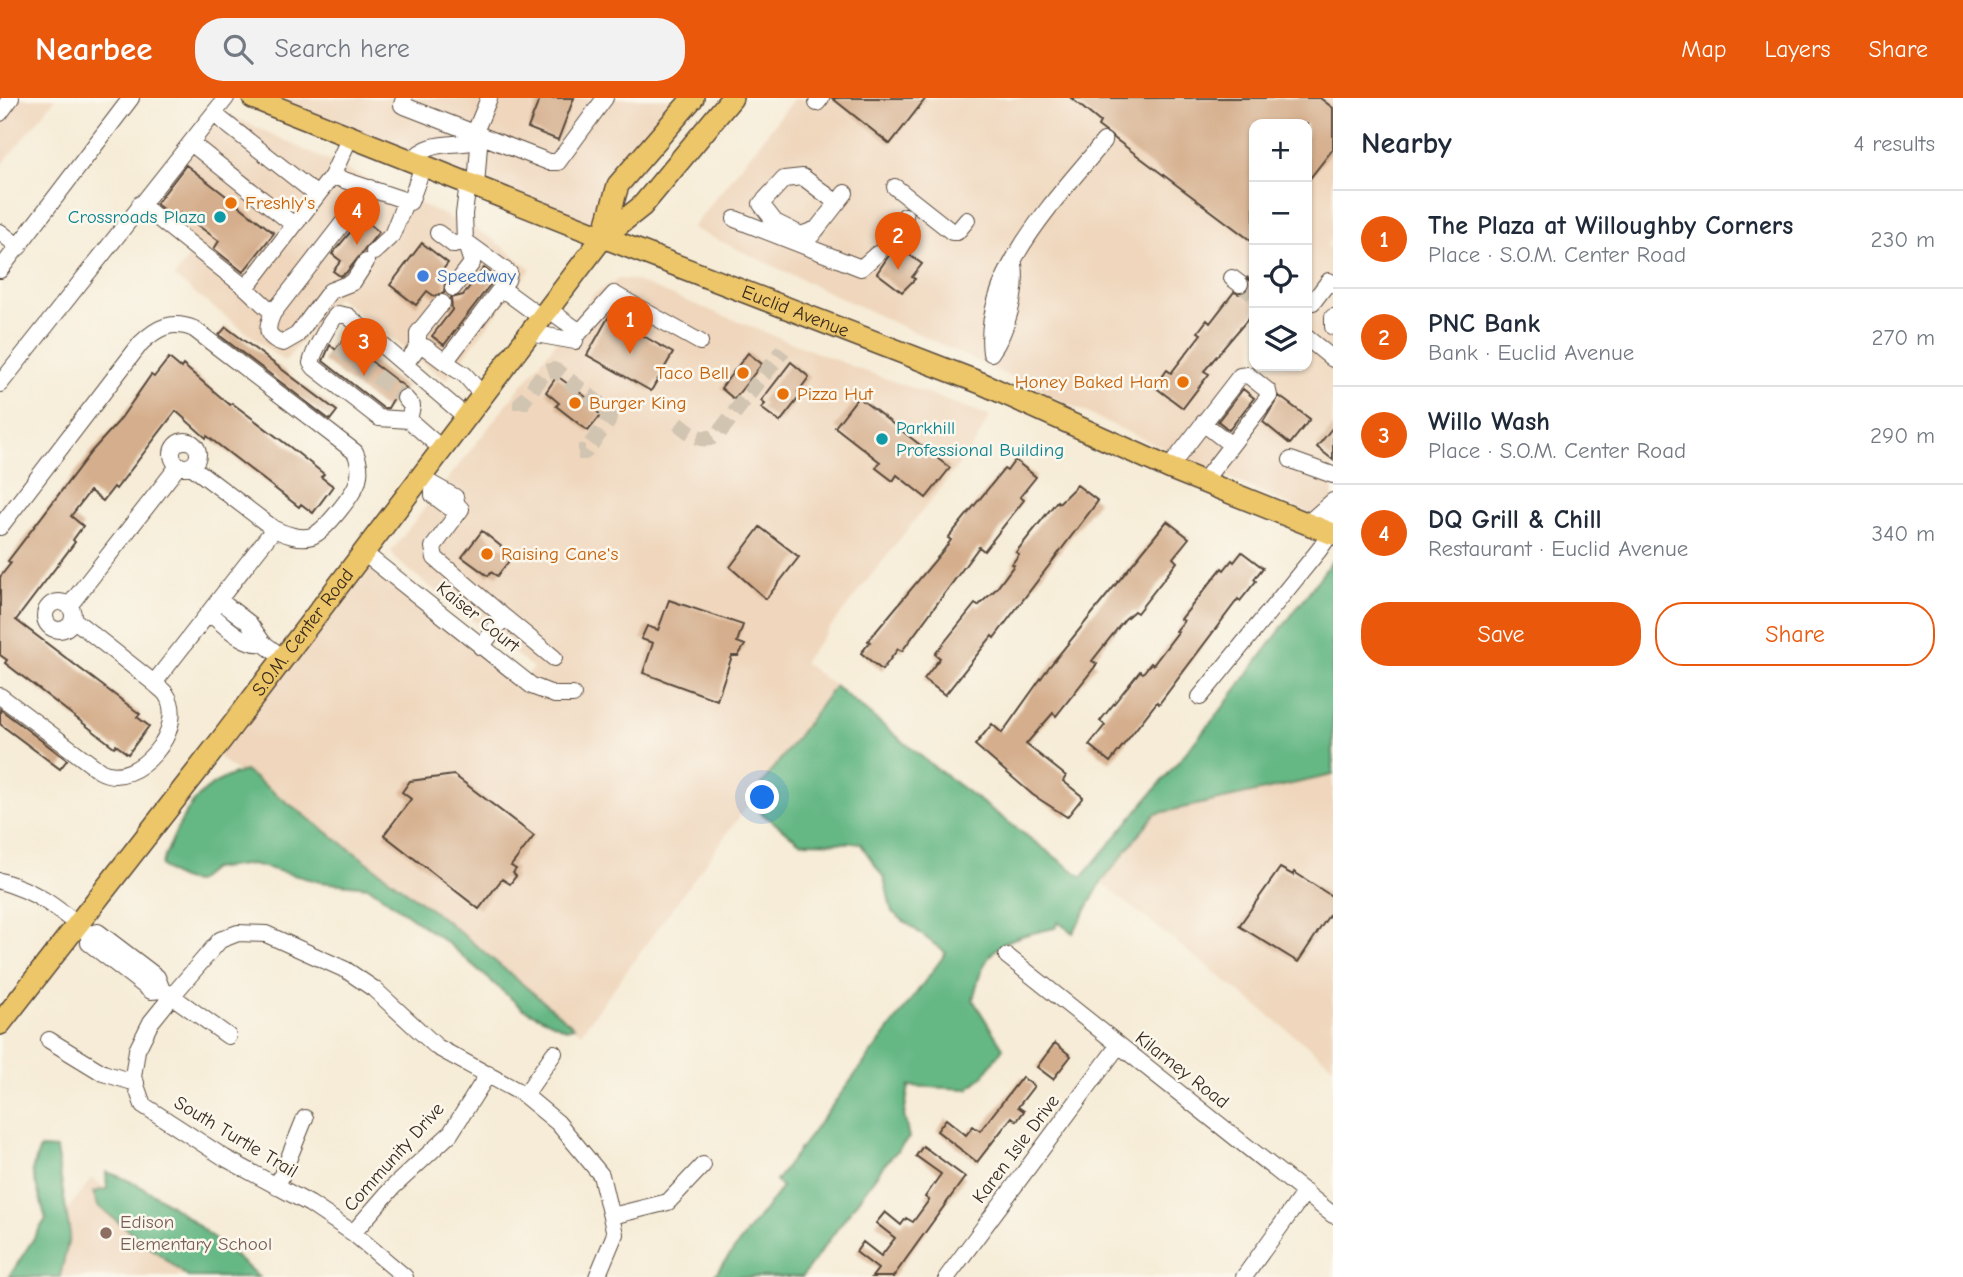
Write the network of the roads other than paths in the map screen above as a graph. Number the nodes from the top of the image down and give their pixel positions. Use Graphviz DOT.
graph roads {
  1 [pos="11,98"];
  2 [pos="131,98"];
  3 [pos="226,98"];
  4 [pos="404,98"];
  5 [pos="489,98"];
  6 [pos="606,98"];
  7 [pos="693,98"];
  8 [pos="732,98"];
  9 [pos="260,99"];
  10 [pos="0,113"];
  11 [pos="214,114"];
  12 [pos="478,130"];
  13 [pos="350,137"];
  14 [pos="1104,141"];
  15 [pos="191,143"];
  16 [pos="417,163"];
  17 [pos="332,176"];
  18 [pos="472,185"];
  19 [pos="895,187"];
  20 [pos="370,188"];
  21 [pos="317,195"];
  22 [pos="408,201"];
  23 [pos="140,204"];
  24 [pos="905,216"];
  25 [pos="734,219"];
  26 [pos="967,220"];
  27 [pos="294,225"];
  28 [pos="817,229"];
  29 [pos="0,232"];
  30 [pos="438,233"];
  31 [pos="603,237"];
  32 [pos="465,241"];
  33 [pos="804,246"];
  34 [pos="19,247"];
  35 [pos="1014,264"];
  36 [pos="0,270"];
  37 [pos="1333,284"];
  38 [pos="246,288"];
  39 [pos="453,288"];
  40 [pos="501,288"];
  41 [pos="1312,300"];
  42 [pos="442,303"];
  43 [pos="273,313"];
  44 [pos="1333,317"];
  45 [pos="540,320"];
  46 [pos="1333,327"];
  47 [pos="325,331"];
  48 [pos="577,336"];
  49 [pos="700,342"];
  50 [pos="1312,342"];
  51 [pos="338,347"];
  52 [pos="418,347"];
  53 [pos="1333,359"];
  54 [pos="445,362"];
  55 [pos="405,364"];
  56 [pos="0,384"];
  57 [pos="483,396"];
  58 [pos="405,398"];
  59 [pos="466,417"];
  60 [pos="409,420"];
  61 [pos="1203,423"];
  62 [pos="1230,444"];
  63 [pos="442,449"];
  64 [pos="1291,460"];
  65 [pos="1169,468"];
  66 [pos="1333,475"];
  67 [pos="427,482"];
  68 [pos="1203,482"];
  69 [pos="1333,501"];
  70 [pos="1308,523"];
  71 [pos="0,527"];
  72 [pos="1332,528"];
  73 [pos="274,529"];
  74 [pos="364,552"];
  75 [pos="214,606"];
  76 [pos="504,617"];
  77 [pos="481,647"];
  78 [pos="283,658"];
  79 [pos="554,658"];
  80 [pos="153,683"];
  81 [pos="573,695"];
  82 [pos="0,696"];
  83 [pos="1200,697"];
  84 [pos="0,880"];
  85 [pos="83,929"];
  86 [pos="1007,956"];
  87 [pos="167,993"];
  88 [pos="0,1024"];
  89 [pos="228,1036"];
  90 [pos="49,1040"];
  91 [pos="1118,1046"];
  92 [pos="554,1054"];
  93 [pos="488,1074"];
  94 [pos="136,1083"];
  95 [pos="525,1095"];
  96 [pos="305,1118"];
  97 [pos="704,1165"];
  98 [pos="277,1187"];
  99 [pos="1305,1192"];
  100 [pos="1333,1214"];
  101 [pos="612,1216"];
  102 [pos="354,1233"];
  103 [pos="394,1274"];
  104 [pos="597,1277"];
  105 [pos="947,1277"];
  106 [pos="1244,1277"];
  1 -- 10 [label="street"];
  2 -- 34 [label="street"];
  3 -- 11 [label="street"];
  4 -- 12 [label="street"];
  5 -- 12 [label="street"];
  6 -- 12 [label="street"];
  7 -- 31 [label="main road, S.O.M. Center Road"];
  8 -- 31 [label="main road, S.O.M. Center Road"];
  9 -- 13 [label="main road, Euclid Avenue"];
  11 -- 15 [label="street"];
  11 -- 21 [label="street"];
  12 -- 16 [label="street"];
  12 -- 18 [label="street"];
  13 -- 16 [label="main road, Euclid Avenue"];
  13 -- 17 [label="street"];
  14 -- 35 [label="street"];
  15 -- 23 [label="street"];
  15 -- 27 [label="street"];
  16 -- 18 [label="main road, Euclid Avenue"];
  16 -- 22 [label="street"];
  17 -- 20 [label="street"];
  17 -- 21 [label="street"];
  18 -- 31 [label="main road, Euclid Avenue"];
  18 -- 32 [label="street"];
  19 -- 26 [label="street"];
  20 -- 22 [label="street"];
  20 -- 43 [label="street"];
  21 -- 27 [label="street"];
  22 -- 43 [label="street"];
  23 -- 38 [label="street"];
  23 -- 56 [label="street"];
  24 -- 33 [label="street"];
  25 -- 33 [label="street"];
  27 -- 38 [label="street"];
  28 -- 28 [label="street"];
  28 -- 33 [label="street"];
  29 -- 34 [label="street"];
  30 -- 32 [label="street"];
  31 -- 45 [label="main road, S.O.M. Center Road"];
  31 -- 65 [label="main road, Euclid Avenue"];
  32 -- 39 [label="street"];
  32 -- 40 [label="street"];
  34 -- 36 [label="street"];
  37 -- 41 [label="street"];
  38 -- 43 [label="street"];
  40 -- 45 [label="street"];
  40 -- 54 [label="street"];
  42 -- 52 [label="street"];
  44 -- 46 [label="street"];
  45 -- 48 [label="street"];
  45 -- 48 [label="street"];
  45 -- 57 [label="main road, S.O.M. Center Road"];
  47 -- 51 [label="street"];
  47 -- 55 [label="street"];
  47 -- 60 [label="street"];
  48 -- 49 [label="street"];
  50 -- 53 [label="street"];
  52 -- 54 [label="street"];
  52 -- 55 [label="street"];
  54 -- 57 [label="street"];
  55 -- 59 [label="street"];
  57 -- 59 [label="main road, S.O.M. Center Road"];
  58 -- 60 [label="street"];
  59 -- 63 [label="main road, S.O.M. Center Road"];
  60 -- 63 [label="street"];
  61 -- 62 [label="street"];
  61 -- 62 [label="street"];
  61 -- 65 [label="street"];
  62 -- 68 [label="street"];
  63 -- 67 [label="main road, S.O.M. Center Road"];
  64 -- 66 [label="street"];
  65 -- 68 [label="main road, Euclid Avenue"];
  67 -- 74 [label="main road, S.O.M. Center Road"];
  67 -- 76 [label="street"];
  68 -- 70 [label="main road, Euclid Avenue"];
  69 -- 70 [label="street"];
  70 -- 72 [label="main road, Euclid Avenue"];
  71 -- 73 [label="street"];
  72 -- 83 [label="street"];
  73 -- 75 [label="street"];
  73 -- 80 [label="street"];
  74 -- 77 [label="street, Kaiser Court"];
  74 -- 78 [label="main road, S.O.M. Center Road"];
  75 -- 78 [label="street"];
  75 -- 80 [label="street"];
  76 -- 77 [label="street"];
  76 -- 79 [label="street"];
  77 -- 81 [label="street, Kaiser Court"];
  78 -- 85 [label="main road, S.O.M. Center Road"];
  80 -- 82 [label="street"];
  84 -- 85 [label="street"];
  85 -- 87 [label="street"];
  85 -- 88 [label="main road, S.O.M. Center Road"];
  86 -- 91 [label="street, Kilarney Road"];
  87 -- 89 [label="street"];
  87 -- 93 [label="street"];
  87 -- 94 [label="street"];
  90 -- 94 [label="street"];
  91 -- 99 [label="street, Kilarney Road"];
  91 -- 105 [label="street, Karen Isle Drive"];
  92 -- 95 [label="street"];
  93 -- 95 [label="street"];
  93 -- 102 [label="street, Community Drive"];
  94 -- 98 [label="street, South Turtle Trail"];
  95 -- 101 [label="street"];
  96 -- 98 [label="street"];
  97 -- 101 [label="street"];
  98 -- 102 [label="street, South Turtle Trail"];
  99 -- 100 [label="street, Kilarney Road"];
  99 -- 106 [label="street"];
  101 -- 104 [label="street"];
  102 -- 103 [label="street, South Turtle Trail"];
}
